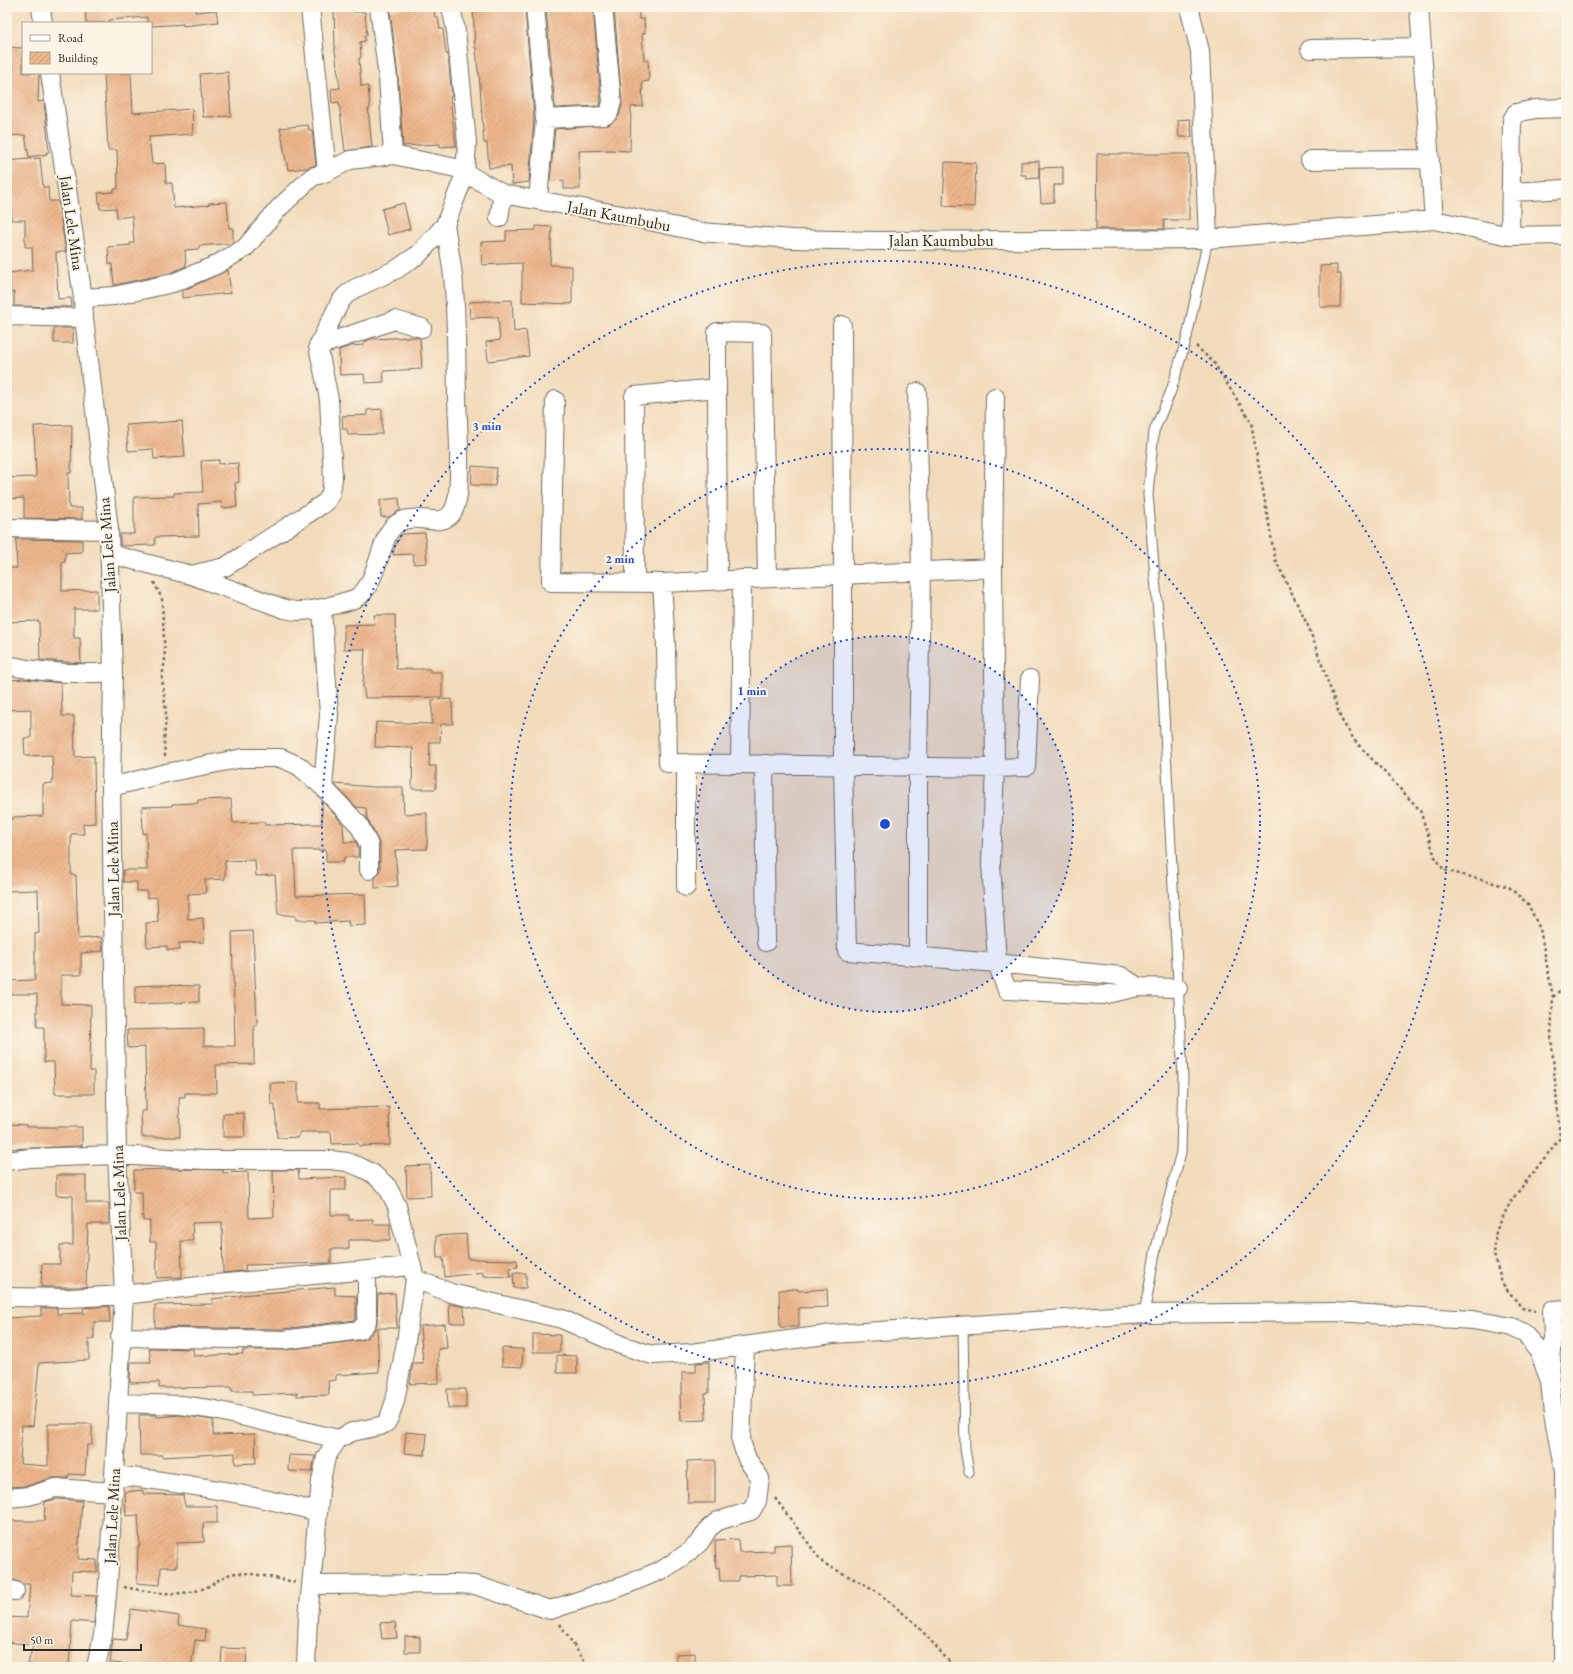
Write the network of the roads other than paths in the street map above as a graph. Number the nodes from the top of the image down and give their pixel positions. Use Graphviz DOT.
graph roads {
  1 [pos="41,7"];
  2 [pos="310,7"];
  3 [pos="379,7"];
  4 [pos="452,7"];
  5 [pos="534,7"];
  6 [pos="603,7"];
  7 [pos="1189,7"];
  8 [pos="1419,7"];
  9 [pos="43,22"];
  10 [pos="1422,47"];
  11 [pos="1310,49"];
  12 [pos="50,74"];
  13 [pos="1566,108"];
  14 [pos="545,119"];
  15 [pos="393,154"];
  16 [pos="1430,159"];
  17 [pos="1310,160"];
  18 [pos="327,172"];
  19 [pos="465,174"];
  20 [pos="1566,189"];
  21 [pos="1512,192"];
  22 [pos="503,194"];
  23 [pos="538,200"];
  24 [pos="499,218"];
  25 [pos="1434,220"];
  26 [pos="445,225"];
  27 [pos="1566,235"];
  28 [pos="1510,236"];
  29 [pos="1208,239"];
  30 [pos="83,298"];
  31 [pos="7,316"];
  32 [pos="84,318"];
  33 [pos="842,325"];
  34 [pos="422,328"];
  35 [pos="318,346"];
  36 [pos="717,388"];
  37 [pos="916,392"];
  38 [pos="994,397"];
  39 [pos="555,400"];
  40 [pos="7,528"];
  41 [pos="109,530"];
  42 [pos="110,554"];
  43 [pos="993,568"];
  44 [pos="921,571"];
  45 [pos="844,574"];
  46 [pos="191,575"];
  47 [pos="767,578"];
  48 [pos="742,579"];
  49 [pos="718,580"];
  50 [pos="635,582"];
  51 [pos="662,583"];
  52 [pos="322,608"];
  53 [pos="7,665"];
  54 [pos="113,672"];
  55 [pos="1030,678"];
  56 [pos="686,763"];
  57 [pos="740,764"];
  58 [pos="764,764"];
  59 [pos="843,766"];
  60 [pos="918,766"];
  61 [pos="995,768"];
  62 [pos="111,787"];
  63 [pos="323,787"];
  64 [pos="369,870"];
  65 [pos="686,887"];
  66 [pos="766,942"];
  67 [pos="918,957"];
  68 [pos="997,963"];
  69 [pos="1138,987"];
  70 [pos="1178,988"];
  71 [pos="117,1155"];
  72 [pos="7,1161"];
  73 [pos="367,1271"];
  74 [pos="413,1273"];
  75 [pos="124,1295"];
  76 [pos="7,1297"];
  77 [pos="1559,1309"];
  78 [pos="1144,1314"];
  79 [pos="963,1326"];
  80 [pos="120,1337"];
  81 [pos="744,1346"];
  82 [pos="1550,1381"];
  83 [pos="118,1403"];
  84 [pos="338,1439"];
  85 [pos="969,1472"];
  86 [pos="114,1483"];
  87 [pos="7,1498"];
  88 [pos="318,1512"];
  89 [pos="311,1585"];
  90 [pos="96,1667"];
  91 [pos="306,1667"];
  92 [pos="1563,1667"];
  1 -- 9 [label="street"];
  2 -- 18 [label="street"];
  3 -- 15 [label="street"];
  4 -- 19 [label="street"];
  5 -- 14 [label="street"];
  6 -- 14 [label="street"];
  7 -- 29 [label="street"];
  8 -- 10 [label="street"];
  10 -- 11 [label="street"];
  10 -- 16 [label="street"];
  12 -- 30 [label="street, Jalan Lele Mina"];
  13 -- 21 [label="street"];
  14 -- 23 [label="street"];
  15 -- 18 [label="street, Jalan Kaumbubu"];
  15 -- 19 [label="street, Jalan Kaumbubu"];
  16 -- 17 [label="street"];
  16 -- 25 [label="street"];
  18 -- 30 [label="street, Jalan Kaumbubu"];
  19 -- 22 [label="street, Jalan Kaumbubu"];
  19 -- 26 [label="street"];
  20 -- 21 [label="street"];
  21 -- 28 [label="street"];
  22 -- 23 [label="street, Jalan Kaumbubu"];
  22 -- 24 [label="street"];
  23 -- 29 [label="street, Jalan Kaumbubu"];
  25 -- 28 [label="street, Jalan Kaumbubu"];
  25 -- 29 [label="street, Jalan Kaumbubu"];
  26 -- 35 [label="street"];
  26 -- 52 [label="street"];
  27 -- 28 [label="street, Jalan Kaumbubu"];
  29 -- 70 [label="lane"];
  30 -- 32 [label="street, Jalan Lele Mina"];
  31 -- 32 [label="street"];
  32 -- 41 [label="street, Jalan Lele Mina"];
  33 -- 45 [label="street"];
  34 -- 35 [label="street"];
  35 -- 46 [label="street"];
  36 -- 47 [label="street"];
  36 -- 49 [label="street"];
  36 -- 50 [label="street"];
  37 -- 44 [label="street"];
  38 -- 43 [label="street"];
  39 -- 50 [label="street"];
  40 -- 41 [label="street"];
  41 -- 42 [label="street, Jalan Lele Mina"];
  42 -- 46 [label="street"];
  42 -- 54 [label="street, Jalan Lele Mina"];
  43 -- 44 [label="street"];
  43 -- 61 [label="street"];
  44 -- 45 [label="street"];
  44 -- 60 [label="street"];
  45 -- 47 [label="street"];
  45 -- 59 [label="street"];
  46 -- 52 [label="street"];
  47 -- 48 [label="street"];
  48 -- 49 [label="street"];
  48 -- 57 [label="street"];
  49 -- 51 [label="street"];
  50 -- 51 [label="street"];
  51 -- 56 [label="street"];
  52 -- 63 [label="street"];
  53 -- 54 [label="street"];
  54 -- 62 [label="street, Jalan Lele Mina"];
  55 -- 61 [label="street"];
  56 -- 57 [label="street"];
  56 -- 65 [label="street"];
  57 -- 58 [label="street"];
  58 -- 59 [label="street"];
  58 -- 66 [label="street"];
  59 -- 60 [label="street"];
  59 -- 67 [label="street"];
  60 -- 61 [label="street"];
  60 -- 67 [label="street"];
  61 -- 68 [label="street"];
  62 -- 63 [label="street"];
  62 -- 71 [label="street, Jalan Lele Mina"];
  63 -- 64 [label="street"];
  67 -- 68 [label="street"];
  68 -- 69 [label="street"];
  68 -- 69 [label="street"];
  69 -- 70 [label="street"];
  70 -- 78 [label="lane"];
  71 -- 72 [label="street"];
  71 -- 74 [label="street"];
  71 -- 75 [label="street, Jalan Lele Mina"];
  73 -- 74 [label="street"];
  73 -- 75 [label="street"];
  73 -- 80 [label="street"];
  74 -- 81 [label="street"];
  74 -- 84 [label="street"];
  75 -- 76 [label="street"];
  75 -- 80 [label="street, Jalan Lele Mina"];
  77 -- 82 [label="street"];
  78 -- 79 [label="street"];
  78 -- 82 [label="street"];
  79 -- 81 [label="street"];
  79 -- 85 [label="lane"];
  80 -- 83 [label="street, Jalan Lele Mina"];
  81 -- 89 [label="street"];
  82 -- 92 [label="street"];
  83 -- 84 [label="street"];
  83 -- 86 [label="street, Jalan Lele Mina"];
  84 -- 88 [label="street"];
  86 -- 87 [label="street"];
  86 -- 88 [label="street"];
  86 -- 90 [label="street, Jalan Lele Mina"];
  88 -- 89 [label="street"];
  89 -- 91 [label="street"];
}
